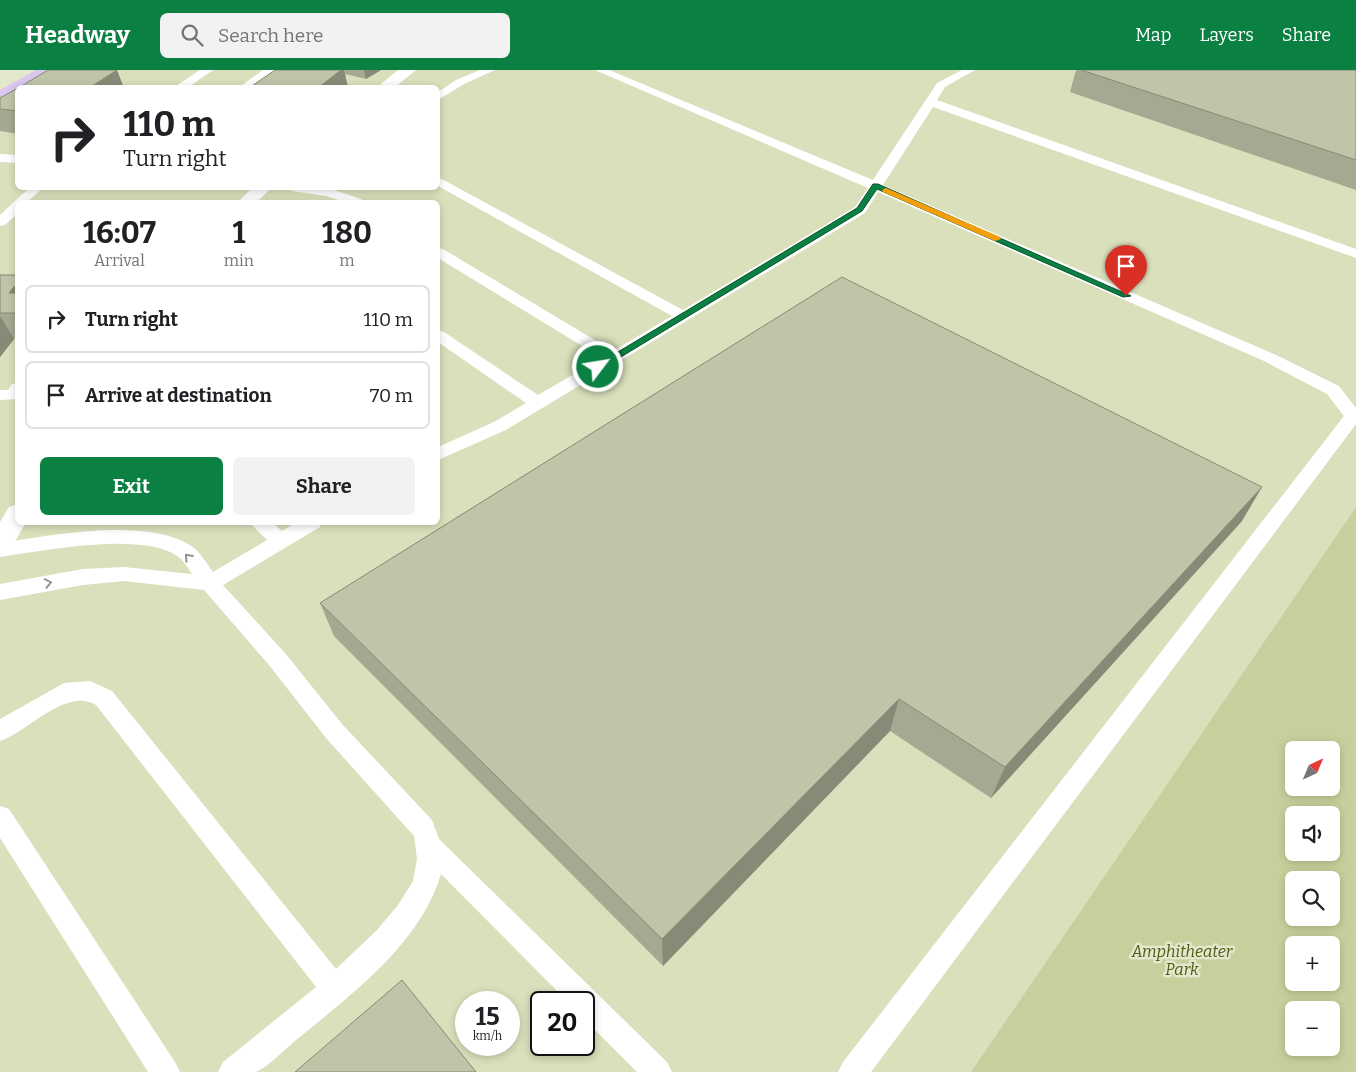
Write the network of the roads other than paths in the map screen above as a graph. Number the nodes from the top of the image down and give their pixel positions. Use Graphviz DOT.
graph roads {
  1 [pos="47,70"];
  2 [pos="208,70"];
  3 [pos="271,70"];
  4 [pos="408,70"];
  5 [pos="490,70"];
  6 [pos="600,70"];
  7 [pos="970,70"];
  8 [pos="20,85"];
  9 [pos="183,85"];
  10 [pos="248,85"];
  11 [pos="387,85"];
  12 [pos="15,88"];
  13 [pos="0,96"];
  14 [pos="440,96"];
  15 [pos="930,102"];
  16 [pos="0,158"];
  17 [pos="15,159"];
  18 [pos="440,182"];
  19 [pos="875,186"];
  20 [pos="34,190"];
  21 [pos="260,190"];
  22 [pos="306,190"];
  23 [pos="327,194"];
  24 [pos="23,200"];
  25 [pos="249,200"];
  26 [pos="349,200"];
  27 [pos="15,208"];
  28 [pos="0,222"];
  29 [pos="440,253"];
  30 [pos="1356,254"];
  31 [pos="682,316"];
  32 [pos="440,336"];
  33 [pos="613,358"];
  34 [pos="538,403"];
  35 [pos="1355,414"];
  36 [pos="440,453"];
  37 [pos="15,518"];
  38 [pos="262,525"];
  39 [pos="308,525"];
  40 [pos="281,541"];
  41 [pos="0,545"];
  42 [pos="0,550"];
  43 [pos="210,583"];
  44 [pos="0,592"];
  45 [pos="0,732"];
  46 [pos="0,817"];
  47 [pos="431,847"];
  48 [pos="334,988"];
  49 [pos="165,1072"];
  50 [pos="233,1072"];
  51 [pos="658,1072"];
  52 [pos="853,1072"];
  1 -- 8 [label="main road"];
  2 -- 9 [label="lane"];
  3 -- 10 [label="lane"];
  4 -- 11 [label="street"];
  5 -- 14 [label="lane"];
  6 -- 19 [label="lane"];
  7 -- 15 [label="lane"];
  12 -- 13 [label="main road"];
  15 -- 19 [label="lane"];
  15 -- 30 [label="lane"];
  16 -- 17 [label="lane"];
  18 -- 31 [label="lane"];
  19 -- 31 [label="lane"];
  19 -- 35 [label="lane"];
  20 -- 24 [label="lane"];
  21 -- 25 [label="street"];
  22 -- 23 [label="lane"];
  23 -- 26 [label="lane"];
  27 -- 28 [label="lane"];
  29 -- 33 [label="lane"];
  31 -- 33 [label="lane"];
  32 -- 34 [label="lane"];
  33 -- 34 [label="lane"];
  34 -- 36 [label="lane"];
  35 -- 52 [label="lane"];
  37 -- 41 [label="street"];
  38 -- 40 [label="lane"];
  39 -- 40 [label="lane"];
  40 -- 43 [label="lane"];
  43 -- 42 [label="lane, one-way"];
  44 -- 43 [label="lane, one-way"];
  43 -- 47 [label="lane"];
  45 -- 48 [label="lane"];
  46 -- 49 [label="lane"];
  47 -- 48 [label="lane"];
  47 -- 51 [label="lane"];
  48 -- 50 [label="lane"];
}
